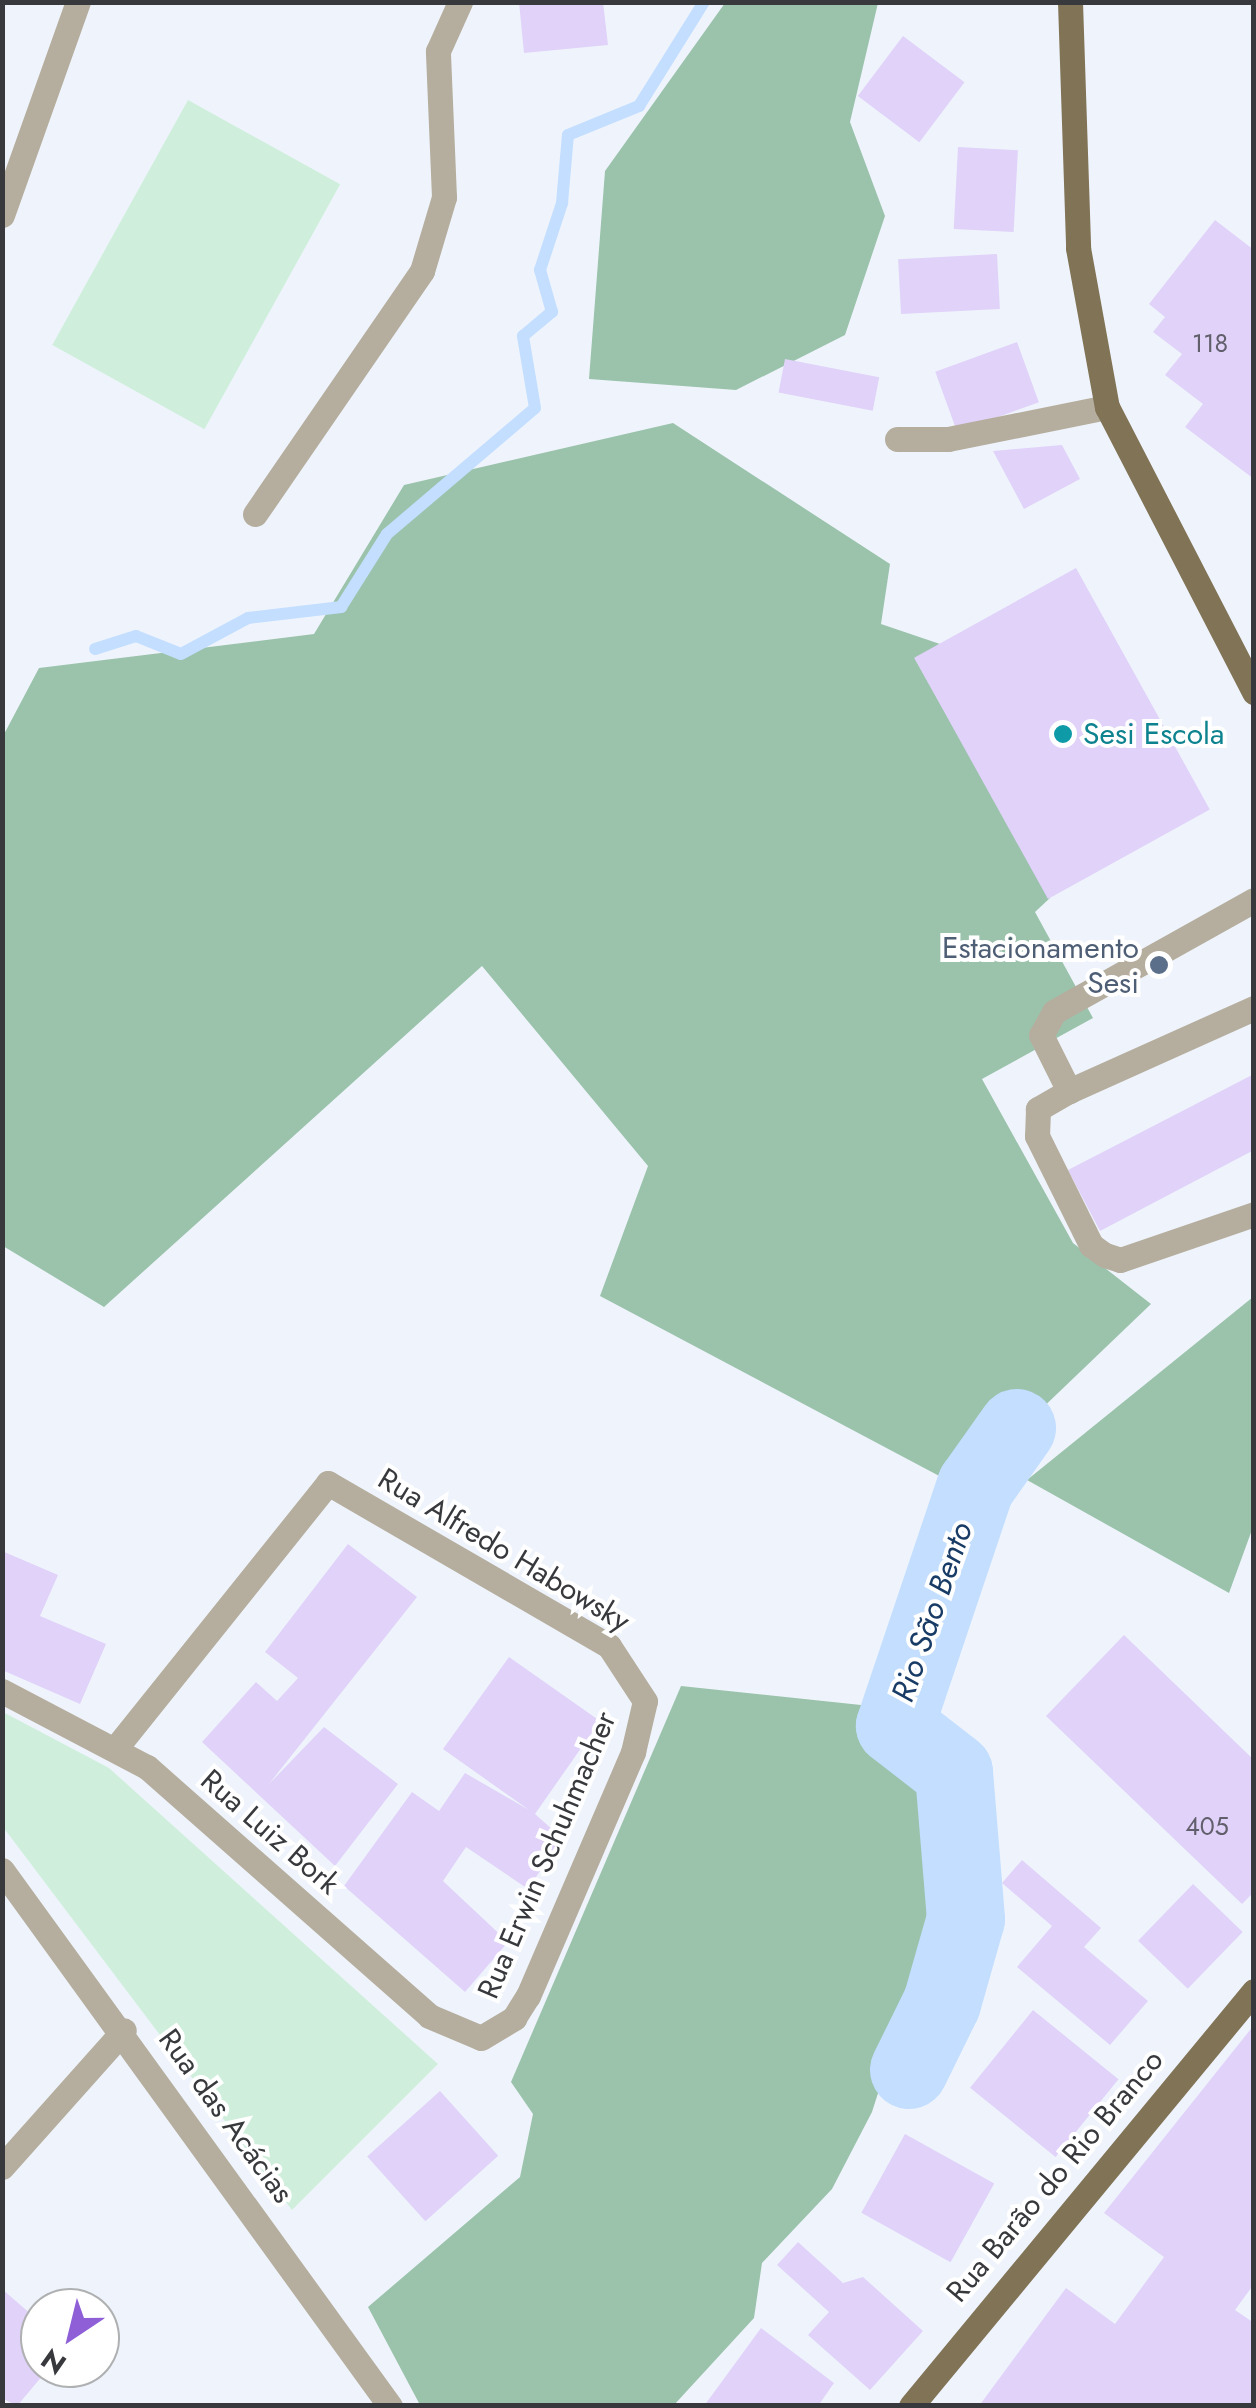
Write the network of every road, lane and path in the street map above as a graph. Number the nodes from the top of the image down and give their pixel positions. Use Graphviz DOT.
graph roads {
  1 [pos="78,2"];
  2 [pos="460,2"];
  3 [pos="1070,2"];
  4 [pos="2,215"];
  5 [pos="1107,407"];
  6 [pos="897,439"];
  7 [pos="255,514"];
  8 [pos="1254,692"];
  9 [pos="1254,900"];
  10 [pos="1254,1008"];
  11 [pos="1069,1091"];
  12 [pos="1254,1214"];
  13 [pos="639,1680"];
  14 [pos="2,1691"];
  15 [pos="116,1748"];
  16 [pos="2,1870"];
  17 [pos="1254,1991"];
  18 [pos="124,2030"];
  19 [pos="481,2038"];
  20 [pos="2,2167"];
  21 [pos="390,2406"];
  22 [pos="911,2406"];
  1 -- 4 [label="street"];
  2 -- 7 [label="street"];
  3 -- 5 [label="main road"];
  5 -- 6 [label="street"];
  5 -- 8 [label="main road"];
  9 -- 11 [label="street"];
  10 -- 11 [label="street"];
  11 -- 12 [label="street"];
  13 -- 15 [label="street, Rua Alfredo Habowsky"];
  13 -- 19 [label="street, Rua Erwin Schuhmacher"];
  14 -- 15 [label="street, Rua Luiz Bork"];
  15 -- 19 [label="street, Rua Luiz Bork"];
  16 -- 18 [label="street, Rua das Acácias"];
  17 -- 22 [label="main road, Rua Barão do Rio Branco"];
  18 -- 20 [label="street"];
  18 -- 21 [label="street, Rua das Acácias"];
}
